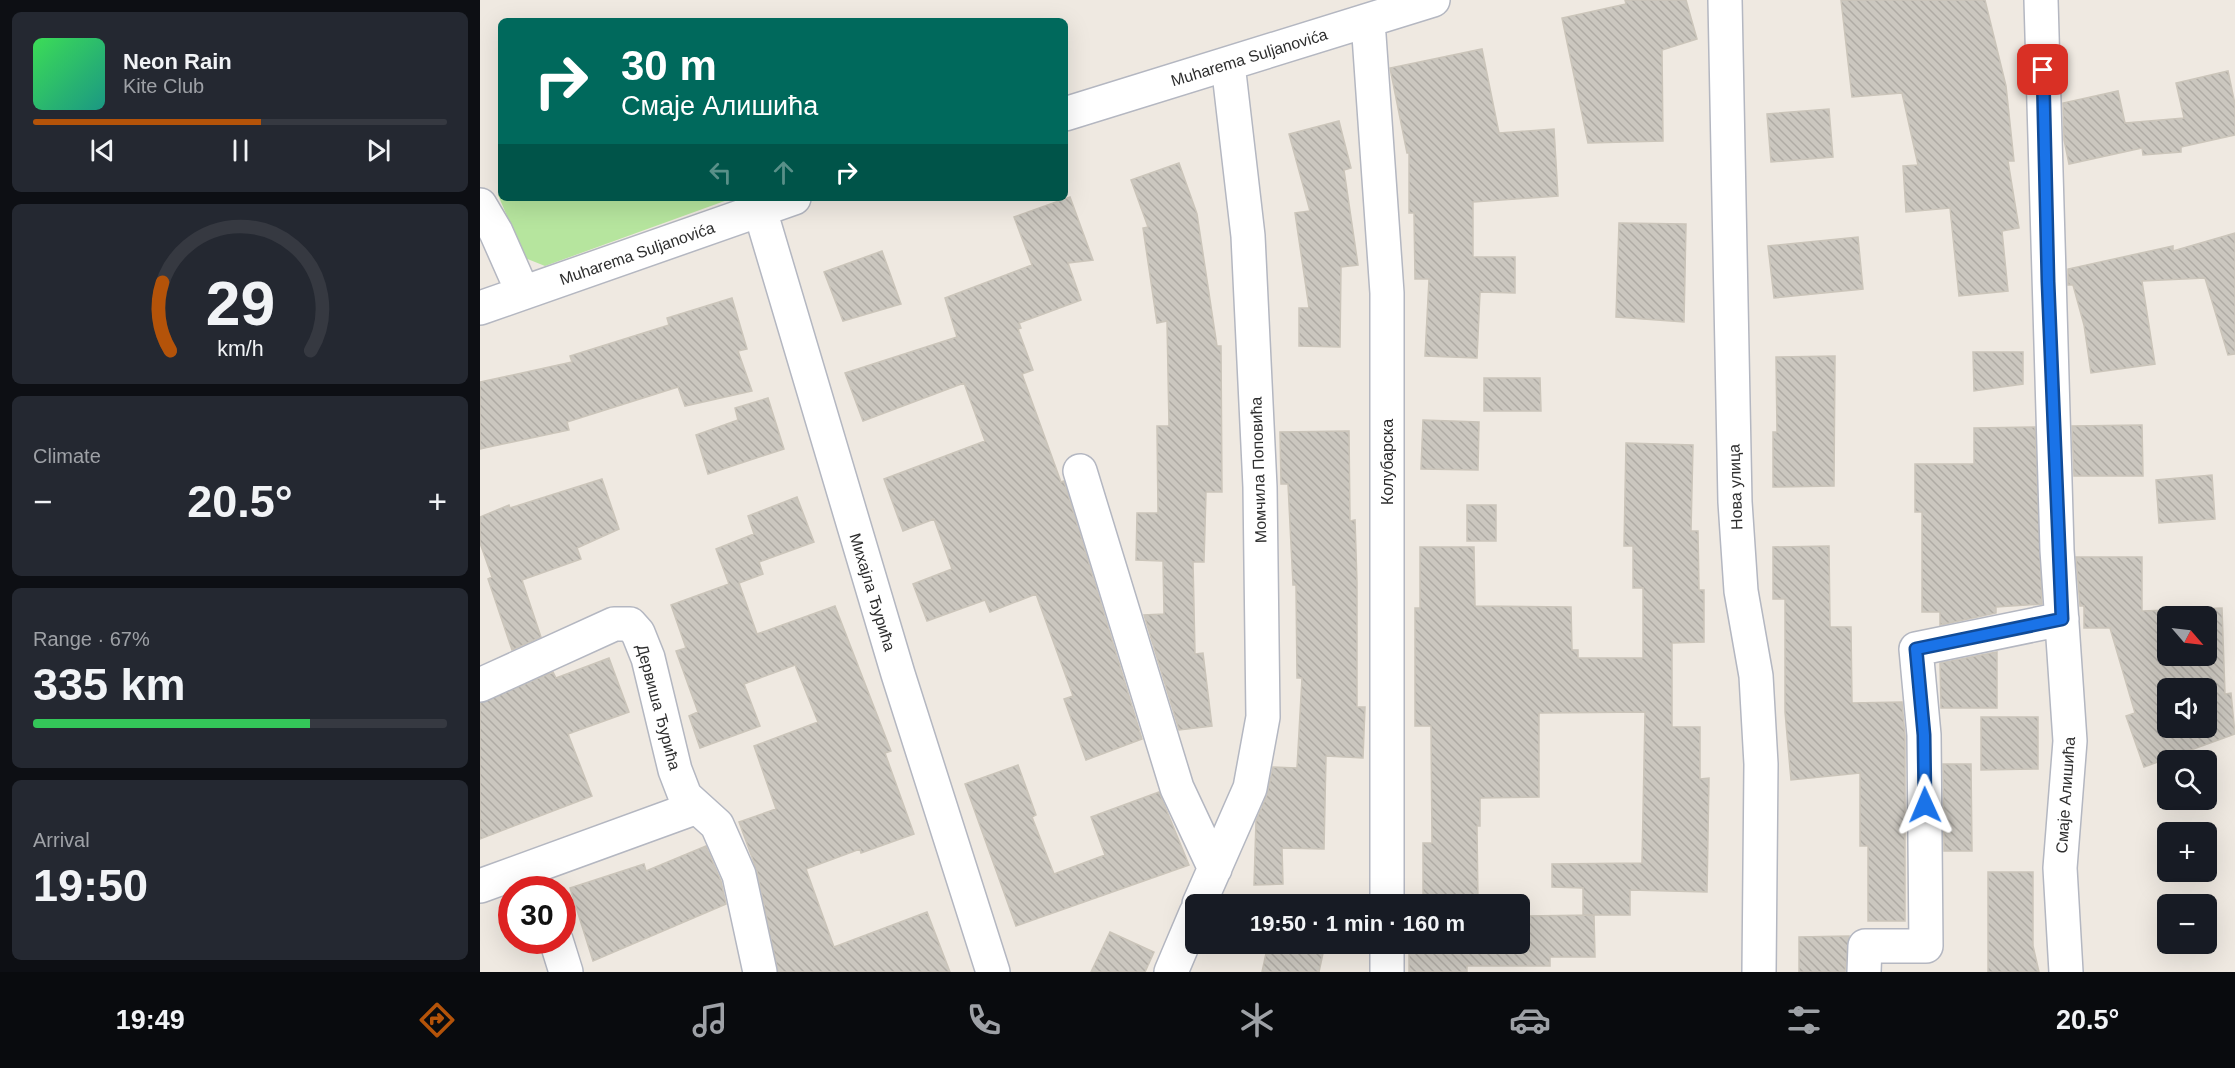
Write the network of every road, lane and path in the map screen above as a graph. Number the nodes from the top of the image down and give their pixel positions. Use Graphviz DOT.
graph roads {
  1 [pos="1433,0"];
  2 [pos="1725,0"];
  3 [pos="2041,0"];
  4 [pos="1368,21"];
  5 [pos="1228,64"];
  6 [pos="1068,113"];
  7 [pos="786,201"];
  8 [pos="480,205"];
  9 [pos="760,210"];
  10 [pos="523,293"];
  11 [pos="480,308"];
  12 [pos="1080,471"];
  13 [pos="2062,619"];
  14 [pos="480,685"];
  15 [pos="696,807"];
  16 [pos="1215,868"];
  17 [pos="541,876"];
  18 [pos="498,883"];
  19 [pos="480,886"];
  20 [pos="1203,894"];
  21 [pos="1388,894"];
  22 [pos="1185,940"];
  23 [pos="560,954"];
  24 [pos="1388,954"];
  25 [pos="566,972"];
  26 [pos="760,972"];
  27 [pos="993,972"];
  28 [pos="1171,972"];
  29 [pos="1387,972"];
  30 [pos="1759,972"];
  31 [pos="1864,972"];
  32 [pos="2066,972"];
  1 -- 4 [label="street, Muharema Suljanovića"];
  2 -- 30 [label="street, Нова улица"];
  3 -- 13 [label="street, Смаје Алишића"];
  4 -- 5 [label="street, Muharema Suljanovića"];
  4 -- 21 [label="street, Колубарска"];
  5 -- 6 [label="street, Muharema Suljanovića"];
  5 -- 16 [label="street, Момчила Поповића"];
  7 -- 9 [label="street, Muharema Suljanovića"];
  8 -- 10 [label="street"];
  9 -- 10 [label="street, Muharema Suljanovića"];
  9 -- 27 [label="street, Михајла Ђурића"];
  10 -- 11 [label="street, Muharema Suljanovića"];
  12 -- 16 [label="street"];
  13 -- 31 [label="street"];
  13 -- 32 [label="street, Смаје Алишића"];
  14 -- 15 [label="street, Дервиша Ђурића"];
  15 -- 17 [label="street"];
  15 -- 26 [label="street, Дервиша Ђурића"];
  16 -- 20 [label="street, Момчила Поповића"];
  18 -- 19 [label="street"];
  22 -- 28 [label="street"];
  23 -- 25 [label="street"];
  24 -- 29 [label="street"];
}
